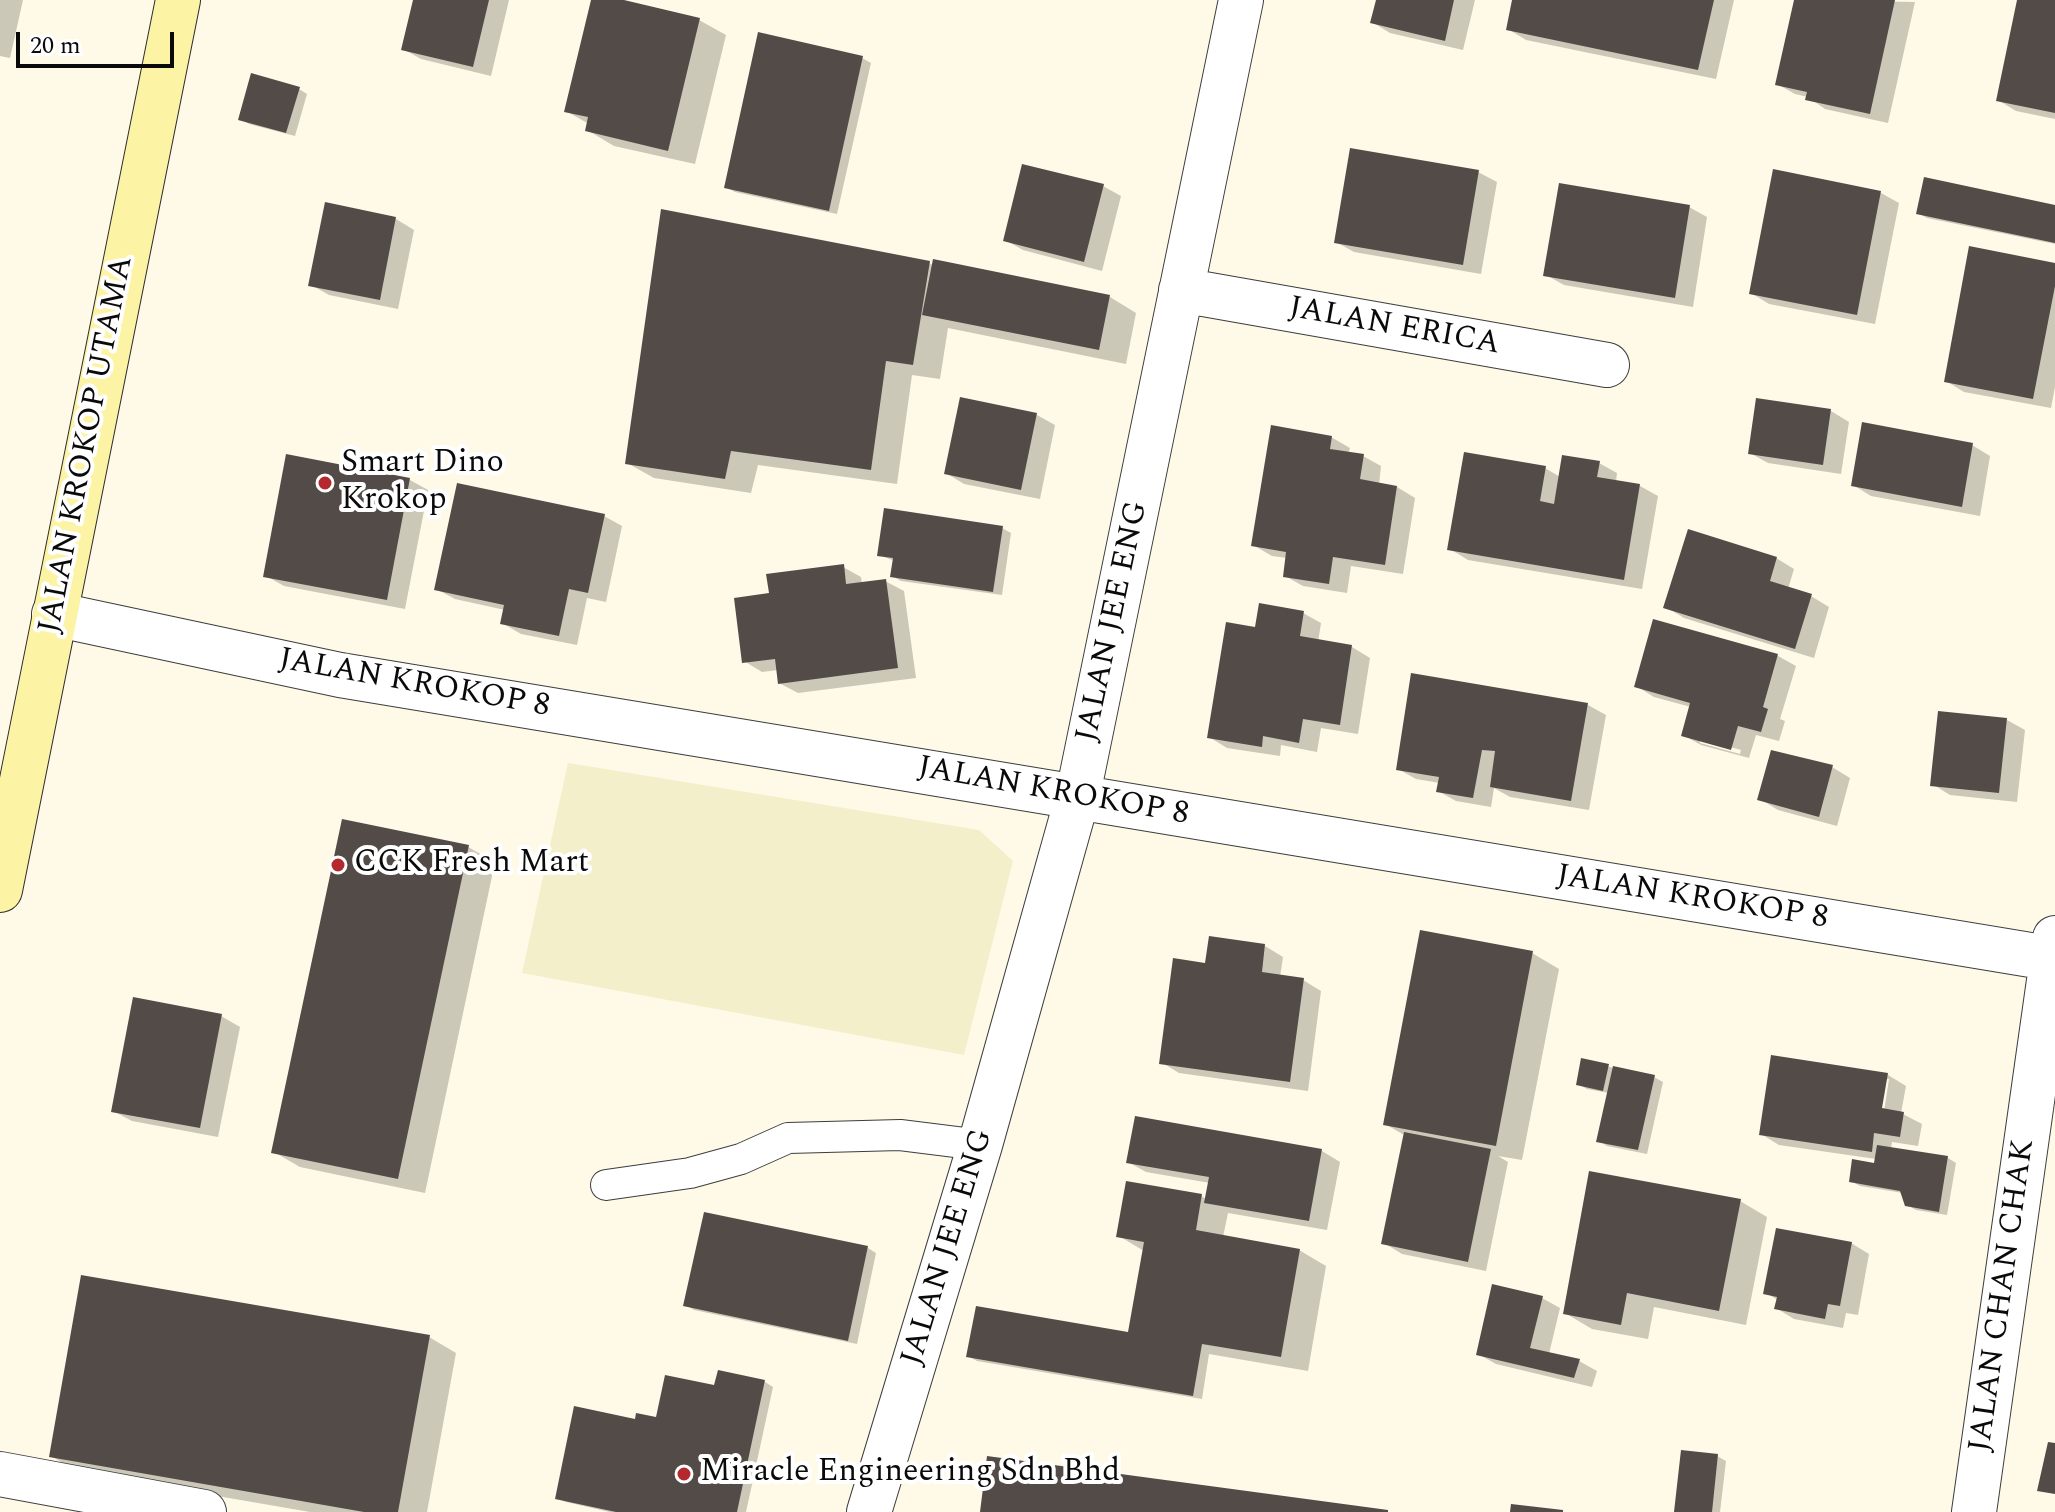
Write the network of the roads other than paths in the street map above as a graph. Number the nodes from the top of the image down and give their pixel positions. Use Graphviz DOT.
graph roads {
  1 [pos="178,0"];
  2 [pos="1241,0"];
  3 [pos="1181,290"];
  4 [pos="1607,365"];
  5 [pos="54,614"];
  6 [pos="1077,799"];
  7 [pos="0,889"];
  8 [pos="2054,952"];
  9 [pos="980,1145"];
  10 [pos="606,1185"];
  11 [pos="0,1474"];
  12 [pos="204,1512"];
  13 [pos="869,1512"];
  14 [pos="1974,1512"];
  1 -- 5 [label="street, JALAN KROKOP UTAMA"];
  2 -- 3 [label="street, JALAN JEE ENG"];
  3 -- 4 [label="street, JALAN ERICA"];
  3 -- 6 [label="street, JALAN JEE ENG"];
  5 -- 6 [label="street, JALAN KROKOP 8"];
  5 -- 7 [label="street, JALAN KROKOP UTAMA"];
  6 -- 8 [label="street, JALAN KROKOP 8"];
  6 -- 9 [label="street, JALAN JEE ENG"];
  8 -- 14 [label="street, JALAN CHAN CHAK"];
  9 -- 10 [label="lane"];
  9 -- 13 [label="street, JALAN JEE ENG"];
  11 -- 12 [label="street"];
}
